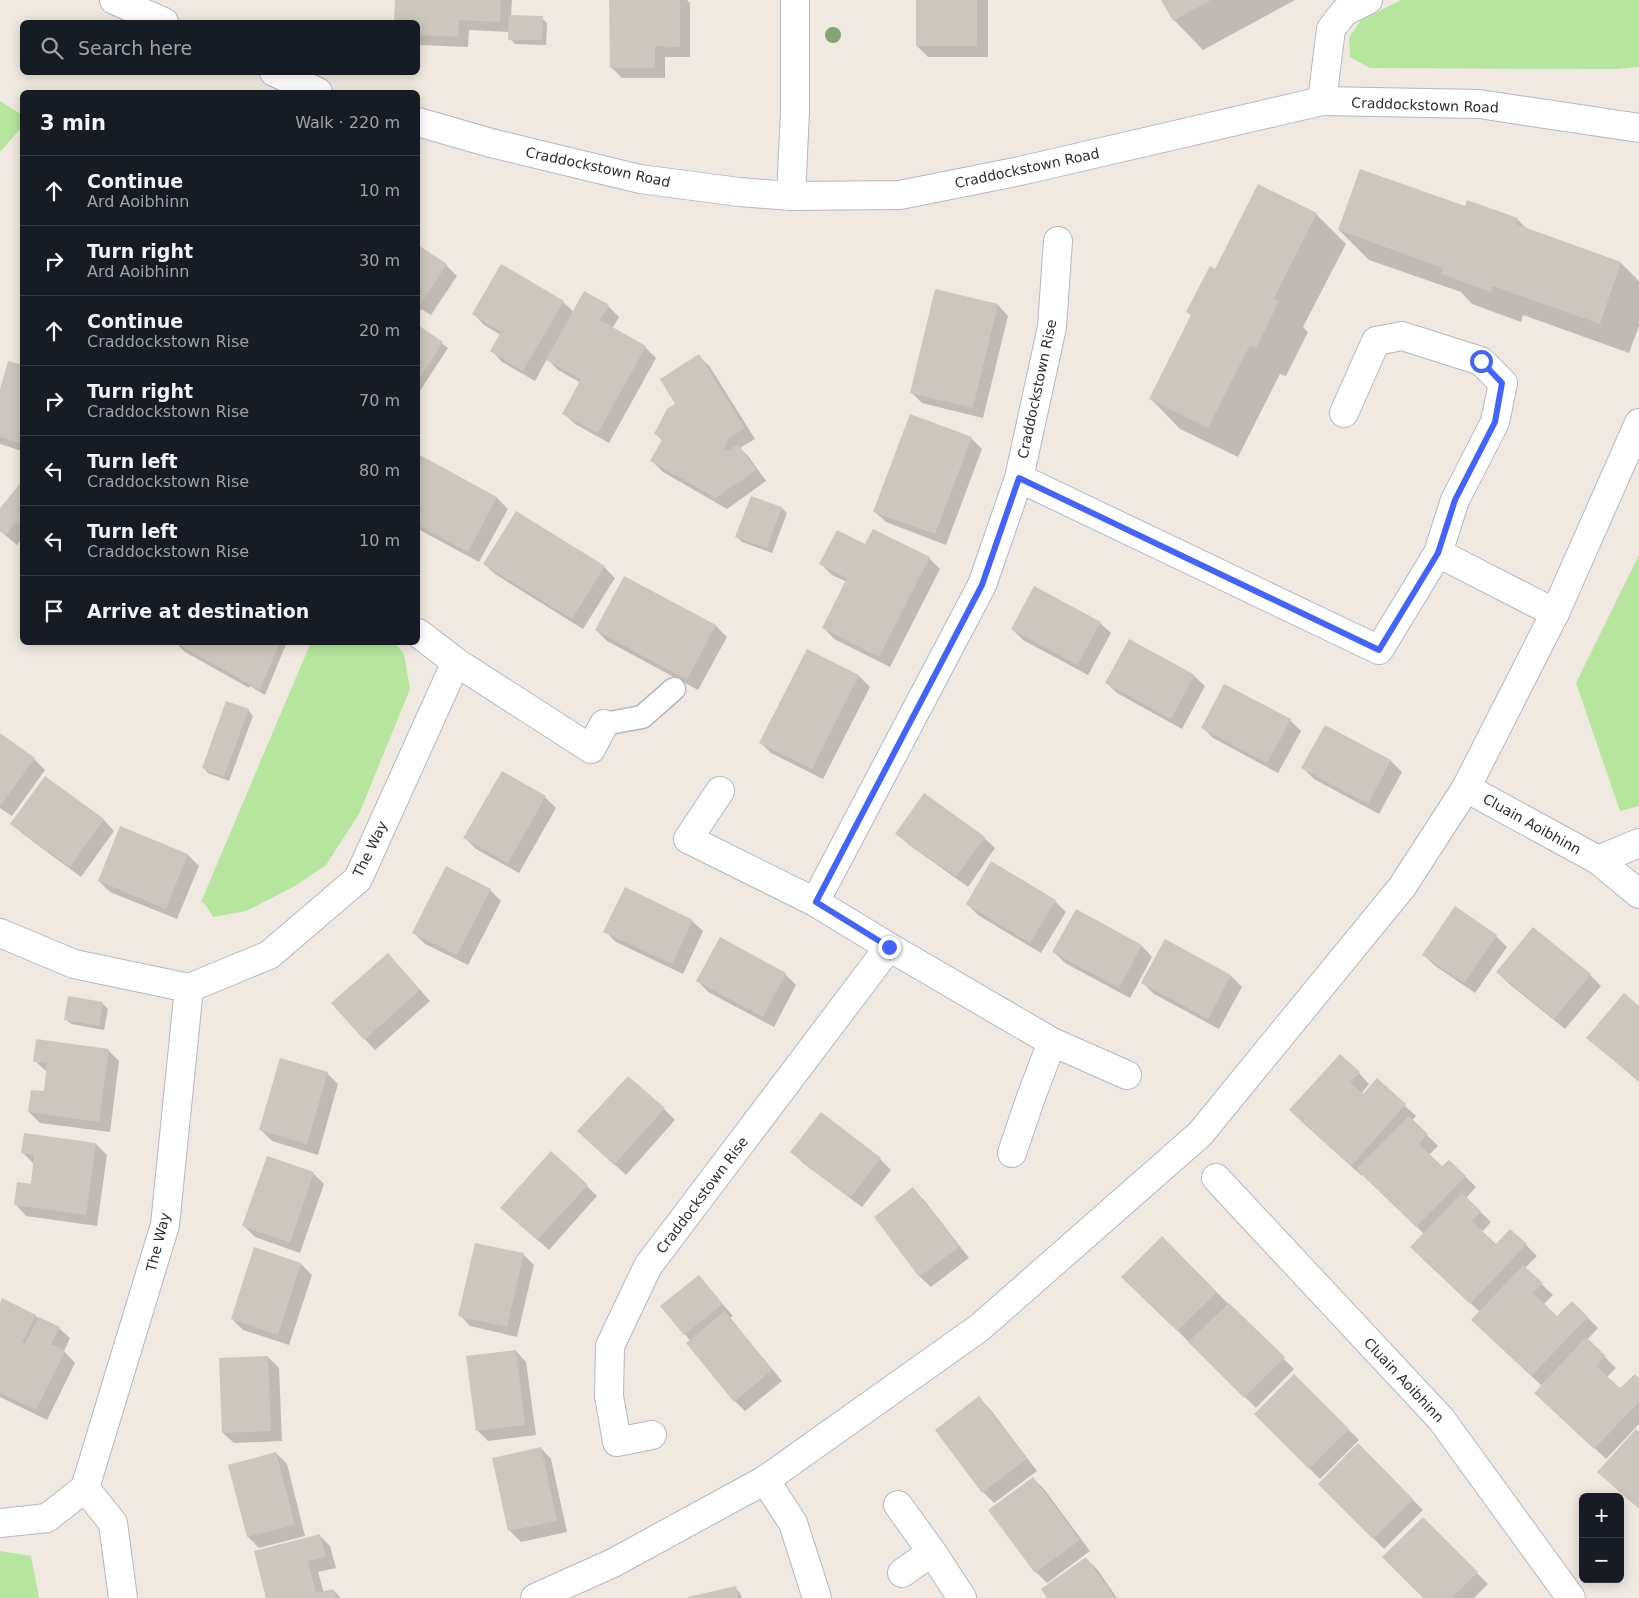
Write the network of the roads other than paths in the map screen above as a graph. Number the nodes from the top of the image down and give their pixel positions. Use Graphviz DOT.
graph roads {
  1 [pos="114,0"];
  2 [pos="795,0"];
  3 [pos="1368,0"];
  4 [pos="159,20"];
  5 [pos="281,75"];
  6 [pos="314,90"];
  7 [pos="1322,101"];
  8 [pos="420,123"];
  9 [pos="1639,128"];
  10 [pos="791,196"];
  11 [pos="1058,241"];
  12 [pos="1344,413"];
  13 [pos="1639,423"];
  14 [pos="1019,478"];
  15 [pos="1438,553"];
  16 [pos="1555,613"];
  17 [pos="420,635"];
  18 [pos="456,662"];
  19 [pos="674,688"];
  20 [pos="604,724"];
  21 [pos="1466,788"];
  22 [pos="720,791"];
  23 [pos="1639,843"];
  24 [pos="1598,860"];
  25 [pos="1639,894"];
  26 [pos="816,902"];
  27 [pos="0,933"];
  28 [pos="889,947"];
  29 [pos="189,988"];
  30 [pos="1052,1042"];
  31 [pos="1127,1075"];
  32 [pos="1012,1153"];
  33 [pos="1216,1178"];
  34 [pos="652,1435"];
  35 [pos="765,1480"];
  36 [pos="85,1488"];
  37 [pos="898,1505"];
  38 [pos="0,1523"];
  39 [pos="932,1552"];
  40 [pos="902,1573"];
  41 [pos="123,1598"];
  42 [pos="535,1598"];
  43 [pos="817,1598"];
  44 [pos="962,1598"];
  45 [pos="1571,1598"];
  1 -- 4 [label="street"];
  2 -- 10 [label="street"];
  3 -- 7 [label="street"];
  5 -- 6 [label="street"];
  7 -- 9 [label="street, Craddockstown Road"];
  7 -- 10 [label="street, Craddockstown Road"];
  8 -- 10 [label="street, Craddockstown Road"];
  11 -- 14 [label="street, Craddockstown Rise"];
  12 -- 15 [label="street"];
  13 -- 16 [label="street"];
  14 -- 15 [label="street, Craddockstown Rise"];
  14 -- 26 [label="street, Craddockstown Rise"];
  15 -- 16 [label="street"];
  16 -- 21 [label="street"];
  17 -- 18 [label="street"];
  18 -- 20 [label="street"];
  18 -- 29 [label="street, The Way"];
  19 -- 20 [label="lane"];
  21 -- 24 [label="street, Cluain Aoibhinn"];
  21 -- 35 [label="street"];
  22 -- 26 [label="street"];
  23 -- 24 [label="street"];
  24 -- 25 [label="street, Cluain Aoibhinn"];
  26 -- 28 [label="street"];
  27 -- 29 [label="street"];
  28 -- 30 [label="street"];
  28 -- 34 [label="street, Craddockstown Rise"];
  29 -- 36 [label="street, The Way"];
  30 -- 31 [label="street"];
  30 -- 32 [label="street"];
  33 -- 45 [label="street, Cluain Aoibhinn"];
  35 -- 42 [label="street"];
  35 -- 43 [label="street"];
  36 -- 38 [label="street"];
  36 -- 41 [label="street"];
  37 -- 39 [label="street"];
  39 -- 40 [label="street"];
  39 -- 44 [label="street"];
}
